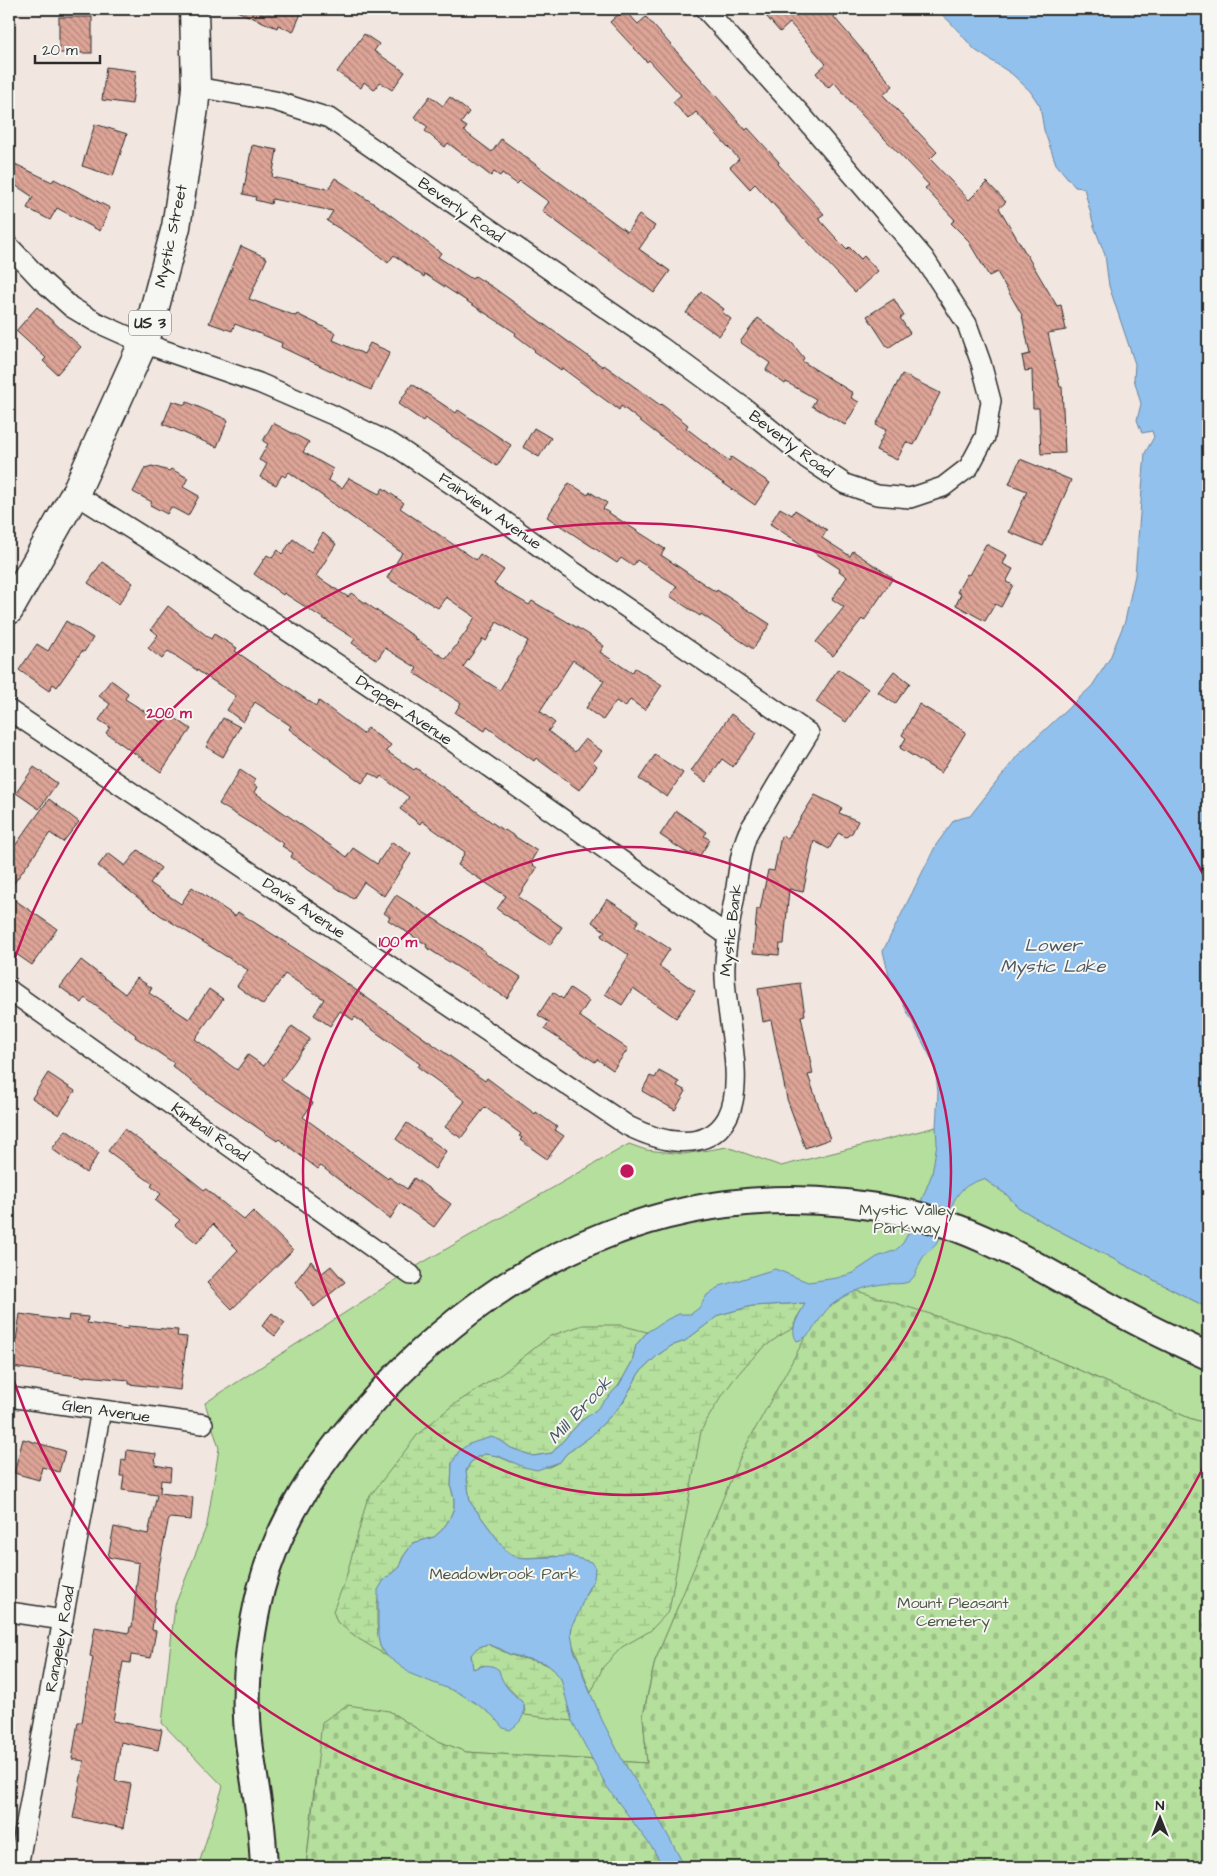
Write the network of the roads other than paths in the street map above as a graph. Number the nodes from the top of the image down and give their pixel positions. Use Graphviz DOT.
graph roads {
  1 [pos="194,9"];
  2 [pos="705,9"];
  3 [pos="196,88"];
  4 [pos="9,246"];
  5 [pos="143,343"];
  6 [pos="75,494"];
  7 [pos="9,610"];
  8 [pos="9,710"];
  9 [pos="809,733"];
  10 [pos="727,935"];
  11 [pos="9,990"];
  12 [pos="680,1142"];
  13 [pos="411,1275"];
  14 [pos="1208,1356"];
  15 [pos="9,1398"];
  16 [pos="102,1410"];
  17 [pos="203,1424"];
  18 [pos="9,1612"];
  19 [pos="63,1620"];
  20 [pos="18,1867"];
  21 [pos="264,1867"];
  1 -- 3 [label="highway, Mystic Street / US 3"];
  2 -- 3 [label="street, Beverly Road"];
  3 -- 5 [label="highway, Mystic Street / US 3"];
  4 -- 5 [label="street, Fairview Avenue"];
  5 -- 6 [label="highway, Mystic Street / US 3"];
  5 -- 9 [label="street, Fairview Avenue"];
  6 -- 7 [label="highway, Mystic Street / US 3"];
  6 -- 10 [label="street, Draper Avenue"];
  8 -- 12 [label="street, Davis Avenue"];
  9 -- 10 [label="street, Mystic Bank"];
  10 -- 12 [label="street, Mystic Bank"];
  11 -- 13 [label="street, Kimball Road"];
  14 -- 21 [label="main road"];
  15 -- 16 [label="street, Glen Avenue"];
  16 -- 17 [label="street, Glen Avenue"];
  16 -- 19 [label="street, Rangeley Road"];
  18 -- 19 [label="street"];
  19 -- 20 [label="street, Rangeley Road"];
}
